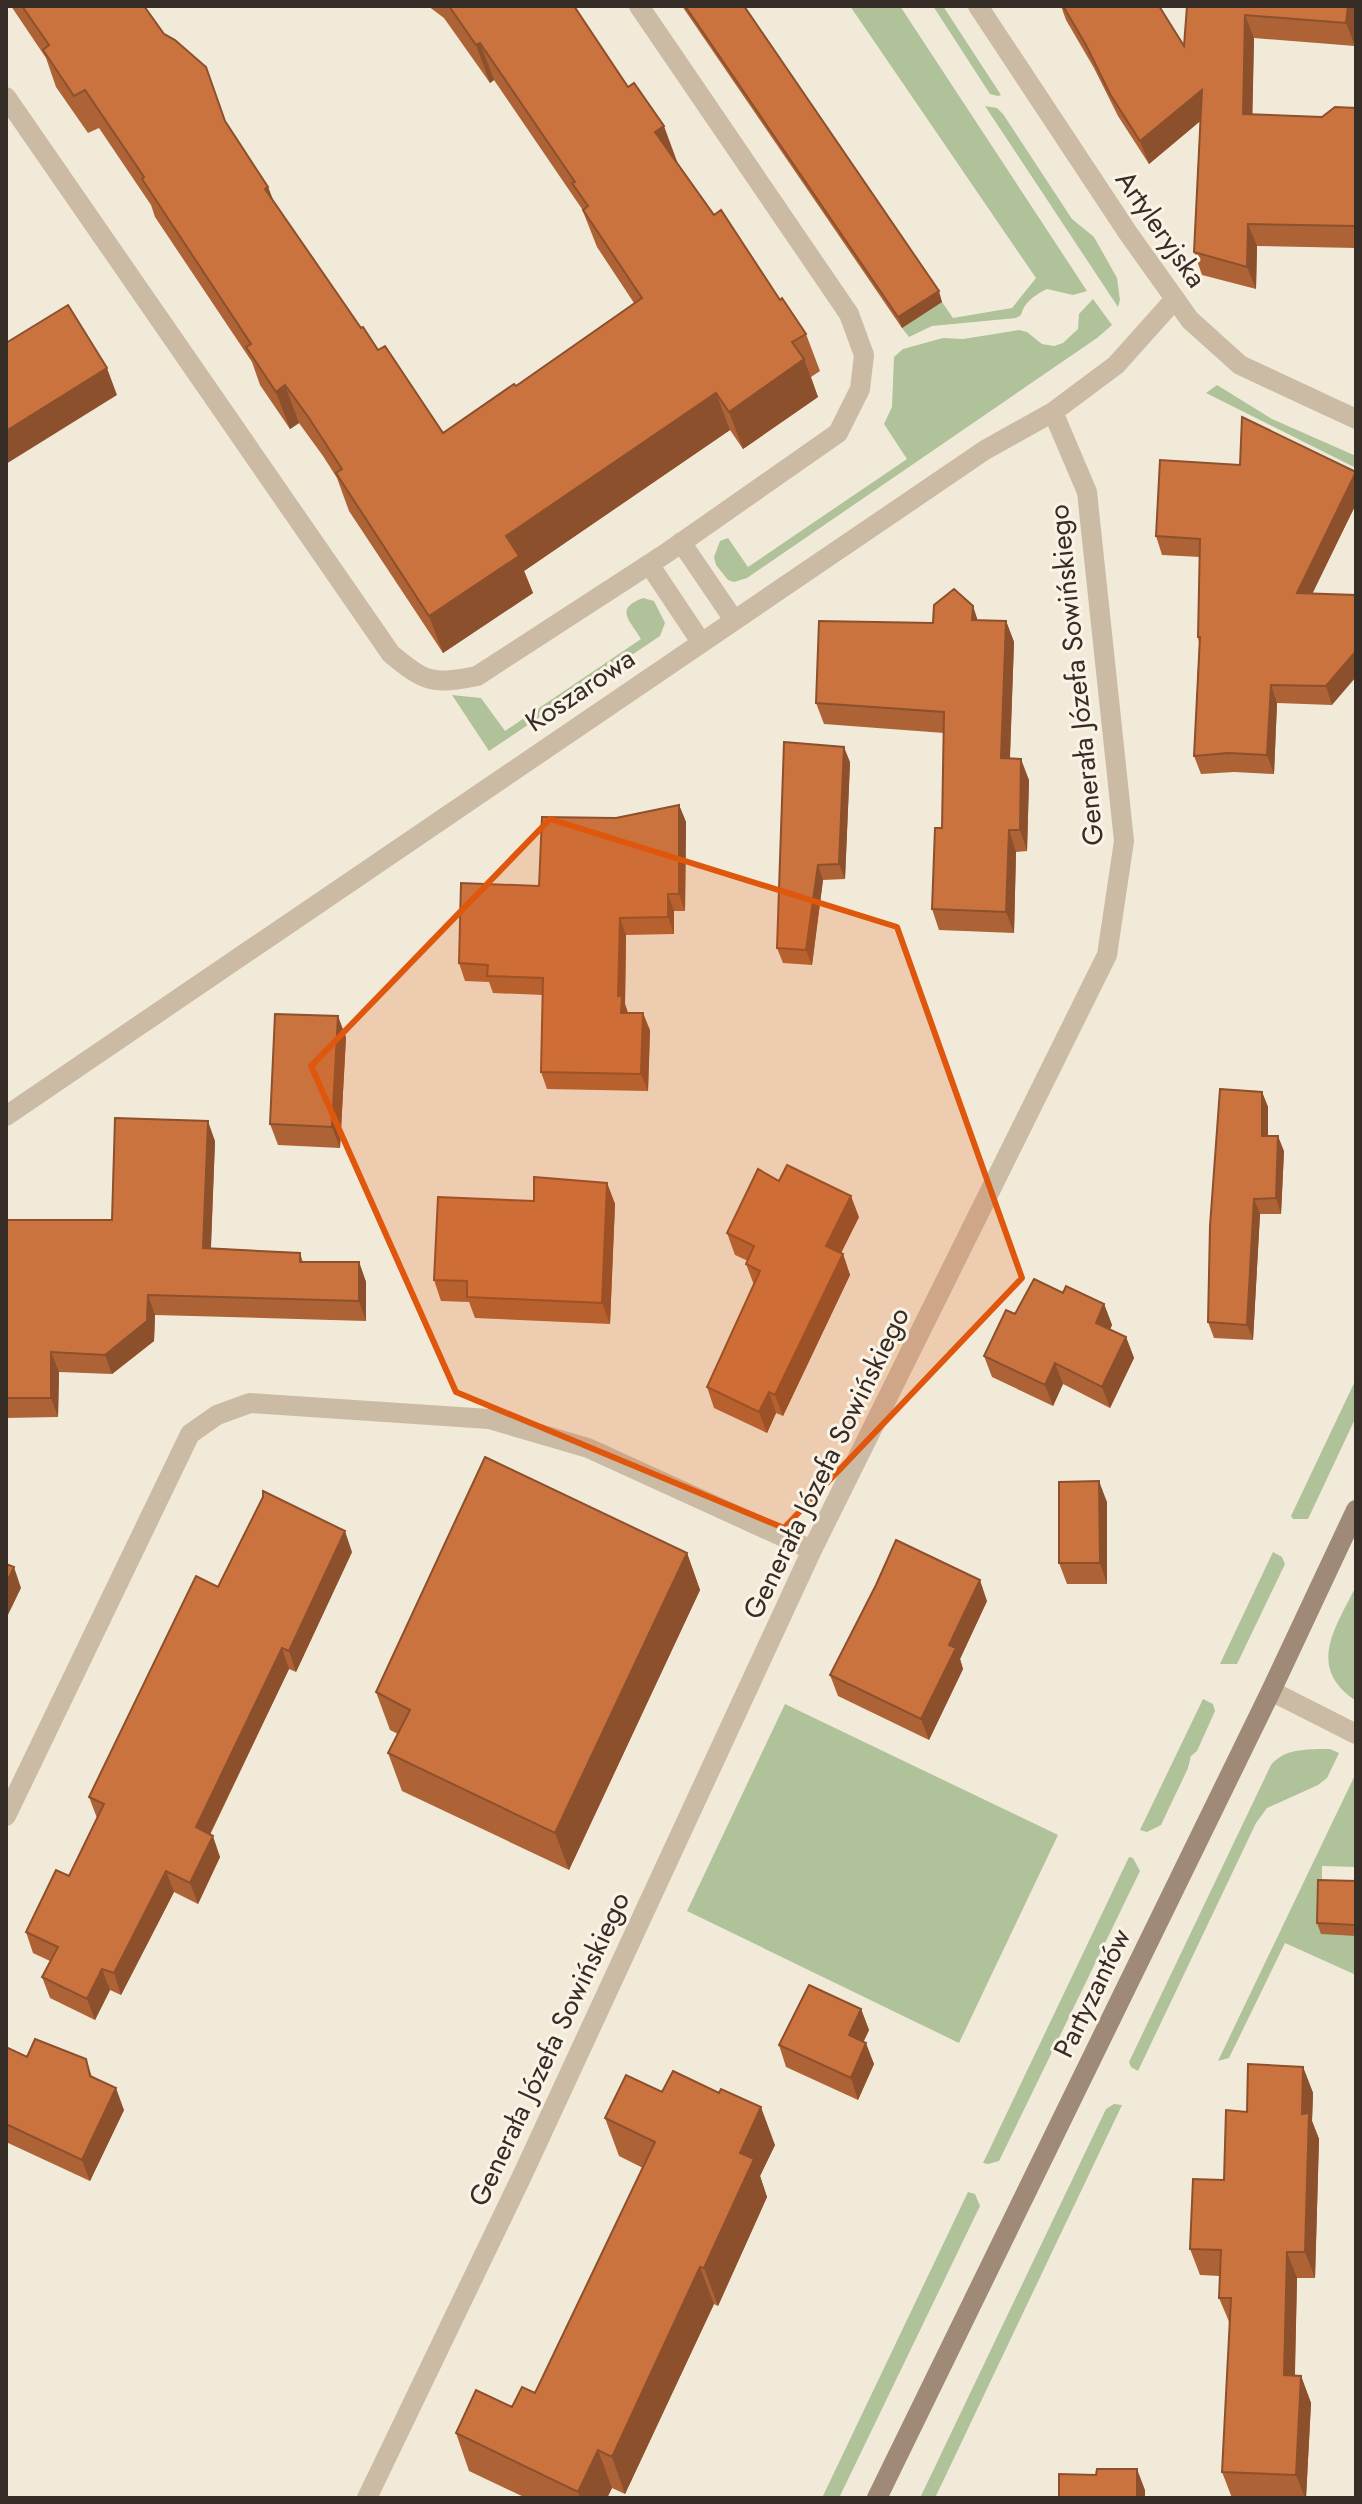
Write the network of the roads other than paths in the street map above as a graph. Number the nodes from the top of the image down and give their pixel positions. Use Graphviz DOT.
graph roads {
  1 [pos="639,6"];
  2 [pos="978,6"];
  3 [pos="6,97"];
  4 [pos="1175,299"];
  5 [pos="1053,412"];
  6 [pos="1356,419"];
  7 [pos="681,542"];
  8 [pos="649,564"];
  9 [pos="734,620"];
  10 [pos="701,642"];
  11 [pos="6,1116"];
  12 [pos="1356,1510"];
  13 [pos="812,1550"];
  14 [pos="1271,1691"];
  15 [pos="1356,1734"];
  16 [pos="6,1816"];
  17 [pos="367,2498"];
  18 [pos="877,2498"];
  1 -- 7 [label="street"];
  2 -- 4 [label="street, Artyleryjska"];
  3 -- 8 [label="street"];
  4 -- 5 [label="street, Koszarowa"];
  4 -- 6 [label="street, Artyleryjska"];
  5 -- 9 [label="street, Koszarowa"];
  5 -- 13 [label="street, Generała Józefa Sowińskiego"];
  7 -- 8 [label="street"];
  7 -- 9 [label="street"];
  8 -- 10 [label="street"];
  9 -- 10 [label="street, Koszarowa"];
  10 -- 11 [label="street, Koszarowa"];
  12 -- 14 [label="main road, Partyzantów"];
  13 -- 16 [label="street"];
  13 -- 17 [label="street, Generała Józefa Sowińskiego"];
  14 -- 15 [label="street"];
  14 -- 18 [label="main road, Partyzantów"];
}
